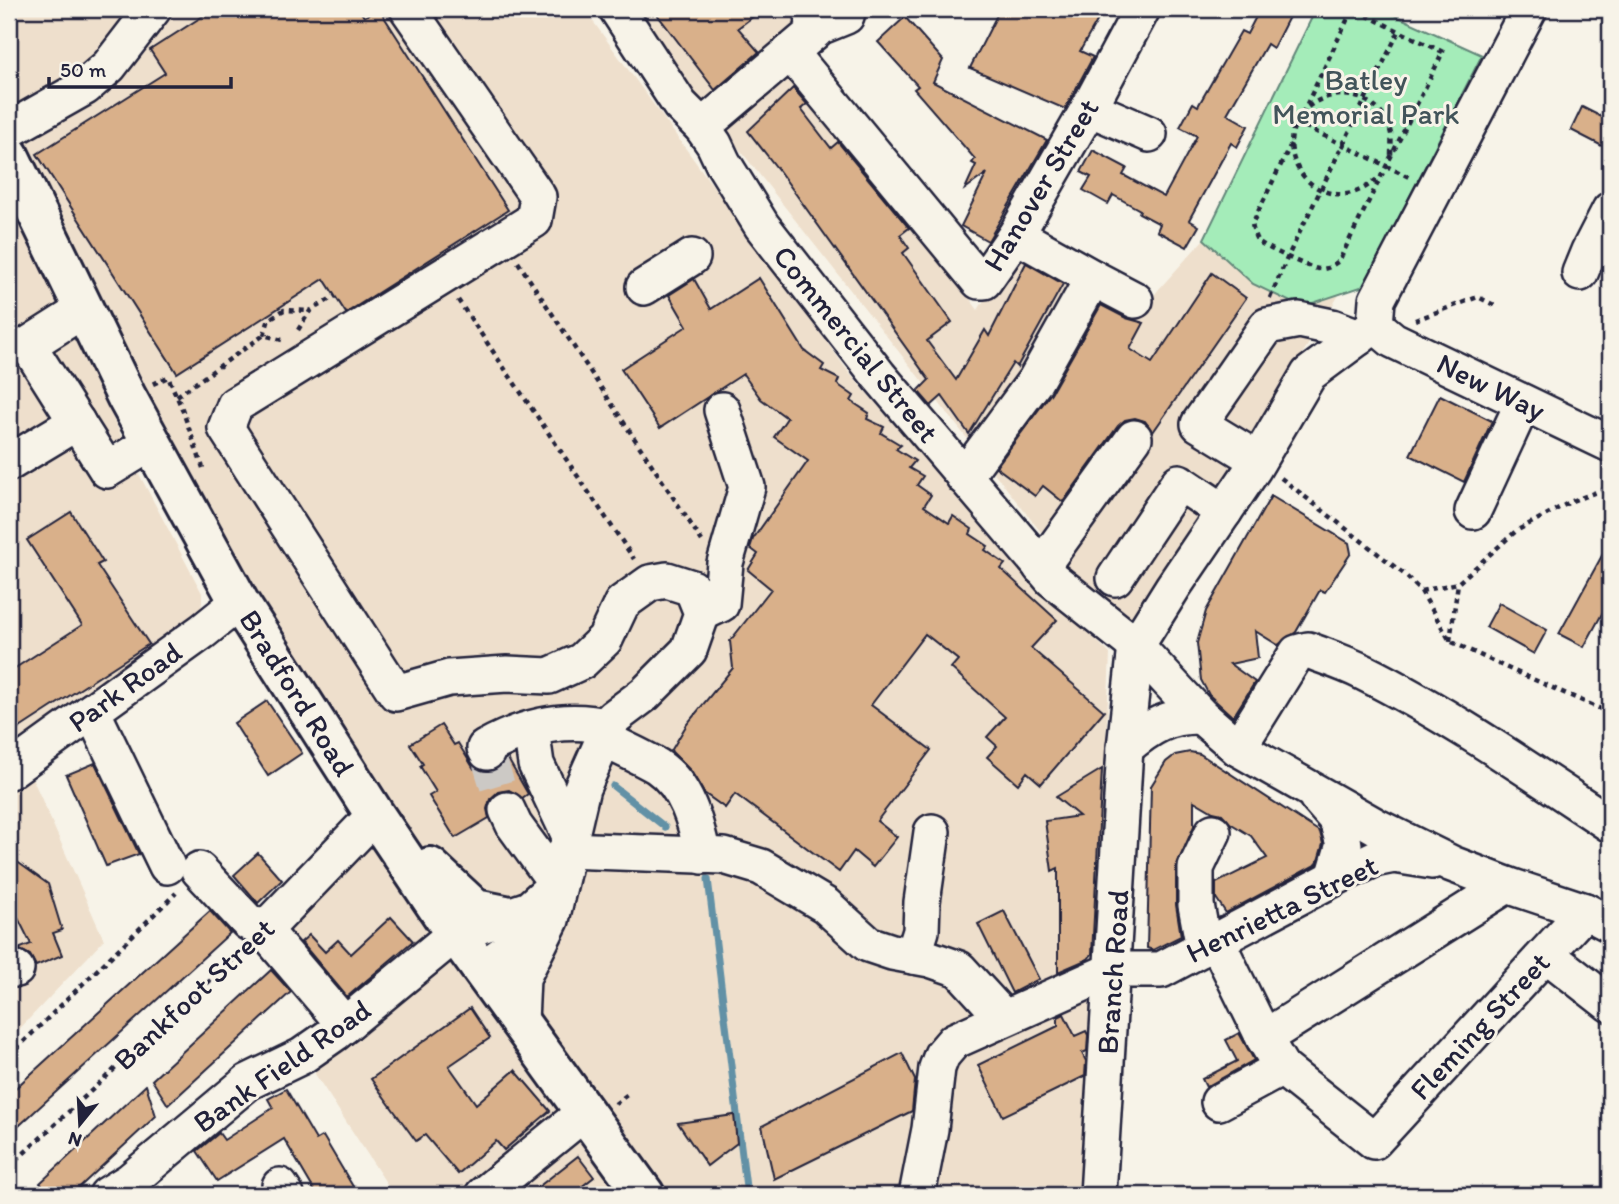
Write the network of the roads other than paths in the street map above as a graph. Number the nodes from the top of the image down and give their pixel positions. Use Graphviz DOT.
graph roads {
  1 [pos="153,9"];
  2 [pos="408,9"];
  3 [pos="617,9"];
  4 [pos="848,9"];
  5 [pos="1142,9"];
  6 [pos="1528,9"];
  7 [pos="806,30"];
  8 [pos="1089,108"];
  9 [pos="702,127"];
  10 [pos="9,130"];
  11 [pos="1149,134"];
  12 [pos="9,155"];
  13 [pos="17,195"];
  14 [pos="1610,210"];
  15 [pos="1016,235"];
  16 [pos="692,257"];
  17 [pos="1593,262"];
  18 [pos="645,288"];
  19 [pos="1085,293"];
  20 [pos="1135,300"];
  21 [pos="83,310"];
  22 [pos="1367,331"];
  23 [pos="1522,404"];
  24 [pos="722,410"];
  25 [pos="77,422"];
  26 [pos="1134,438"];
  27 [pos="150,443"];
  28 [pos="1610,444"];
  29 [pos="1258,460"];
  30 [pos="9,463"];
  31 [pos="964,477"];
  32 [pos="1227,508"];
  33 [pos="1473,511"];
  34 [pos="1041,567"];
  35 [pos="1115,578"];
  36 [pos="239,602"];
  37 [pos="702,613"];
  38 [pos="1136,646"];
  39 [pos="92,711"];
  40 [pos="1201,716"];
  41 [pos="531,729"];
  42 [pos="606,733"];
  43 [pos="1125,748"];
  44 [pos="1238,748"];
  45 [pos="487,752"];
  46 [pos="9,771"];
  47 [pos="1315,793"];
  48 [pos="507,810"];
  49 [pos="375,815"];
  50 [pos="1610,824"];
  51 [pos="932,832"];
  52 [pos="1213,832"];
  53 [pos="568,843"];
  54 [pos="703,856"];
  55 [pos="1452,864"];
  56 [pos="1334,878"];
  57 [pos="557,884"];
  58 [pos="1507,885"];
  59 [pos="505,915"];
  60 [pos="1598,918"];
  61 [pos="551,919"];
  62 [pos="264,930"];
  63 [pos="455,933"];
  64 [pos="1210,945"];
  65 [pos="1546,954"];
  66 [pos="913,956"];
  67 [pos="482,969"];
  68 [pos="1113,970"];
  69 [pos="1610,1004"];
  70 [pos="1003,1017"];
  71 [pos="520,1022"];
  72 [pos="345,1024"];
  73 [pos="1264,1038"];
  74 [pos="1282,1068"];
  75 [pos="1219,1102"];
  76 [pos="585,1112"];
  77 [pos="107,1195"];
  78 [pos="483,1195"];
  79 [pos="645,1195"];
  80 [pos="917,1195"];
  81 [pos="1098,1195"];
  1 -- 10 [label="street"];
  2 -- 37 [label="street"];
  3 -- 9 [label="street, Commercial Street"];
  4 -- 7 [label="street"];
  5 -- 8 [label="street, Hanover Street"];
  6 -- 22 [label="street"];
  7 -- 9 [label="street"];
  7 -- 15 [label="street, Hanover Street"];
  8 -- 11 [label="street"];
  8 -- 15 [label="street, Hanover Street"];
  9 -- 31 [label="street, Commercial Street"];
  12 -- 13 [label="main road, Bradford Road"];
  13 -- 21 [label="main road, Bradford Road"];
  14 -- 17 [label="street"];
  15 -- 19 [label="street"];
  16 -- 18 [label="street"];
  19 -- 20 [label="street"];
  19 -- 31 [label="street"];
  21 -- 25 [label="street"];
  21 -- 27 [label="main road, Bradford Road"];
  22 -- 23 [label="street, New Way"];
  22 -- 29 [label="street"];
  22 -- 29 [label="street, New Way"];
  23 -- 28 [label="street, New Way"];
  23 -- 33 [label="street"];
  24 -- 37 [label="street"];
  25 -- 27 [label="street"];
  25 -- 30 [label="street"];
  26 -- 34 [label="street"];
  27 -- 36 [label="main road, Bradford Road"];
  29 -- 32 [label="street"];
  31 -- 34 [label="street, Commercial Street"];
  32 -- 35 [label="street"];
  32 -- 38 [label="street"];
  34 -- 38 [label="street, Commercial Street"];
  36 -- 39 [label="street, Park Road"];
  36 -- 49 [label="main road, Bradford Road"];
  37 -- 42 [label="street"];
  38 -- 40 [label="street, Commercial Street"];
  38 -- 43 [label="street, Branch Road"];
  39 -- 46 [label="street, Park Road"];
  39 -- 62 [label="street"];
  40 -- 43 [label="street"];
  40 -- 44 [label="street, Commercial Street"];
  41 -- 42 [label="street"];
  41 -- 45 [label="street"];
  41 -- 53 [label="street"];
  42 -- 53 [label="street"];
  42 -- 54 [label="street"];
  43 -- 68 [label="street, Branch Road"];
  44 -- 47 [label="street, Commercial Street"];
  44 -- 50 [label="street"];
  47 -- 55 [label="street, Commercial Street"];
  47 -- 56 [label="street"];
  48 -- 57 [label="street"];
  49 -- 59 [label="main road"];
  49 -- 62 [label="street, Bankfoot Street"];
  49 -- 63 [label="main road, Bradford Road"];
  51 -- 66 [label="street"];
  52 -- 64 [label="street"];
  53 -- 54 [label="street"];
  53 -- 57 [label="street"];
  54 -- 66 [label="street"];
  55 -- 56 [label="street, Henrietta Street"];
  55 -- 58 [label="street"];
  56 -- 64 [label="street, Henrietta Street"];
  57 -- 59 [label="street, Bank Field Road"];
  57 -- 61 [label="street"];
  58 -- 60 [label="street"];
  58 -- 73 [label="street"];
  59 -- 63 [label="street, Bank Field Road"];
  60 -- 65 [label="street, Fleming Street"];
  61 -- 67 [label="street"];
  61 -- 71 [label="street"];
  62 -- 72 [label="street"];
  63 -- 67 [label="main road, Bradford Road"];
  63 -- 72 [label="street, Bank Field Road"];
  64 -- 68 [label="street, Henrietta Street"];
  64 -- 73 [label="street"];
  65 -- 69 [label="street"];
  65 -- 74 [label="street, Fleming Street"];
  66 -- 70 [label="street"];
  67 -- 71 [label="main road, Bradford Road"];
  68 -- 70 [label="street"];
  68 -- 81 [label="street, Branch Road"];
  70 -- 80 [label="street"];
  71 -- 76 [label="main road, Bradford Road"];
  72 -- 77 [label="street, Bank Field Road"];
  73 -- 74 [label="street"];
  74 -- 75 [label="street"];
  76 -- 78 [label="street"];
  76 -- 79 [label="main road, Bradford Road"];
}
